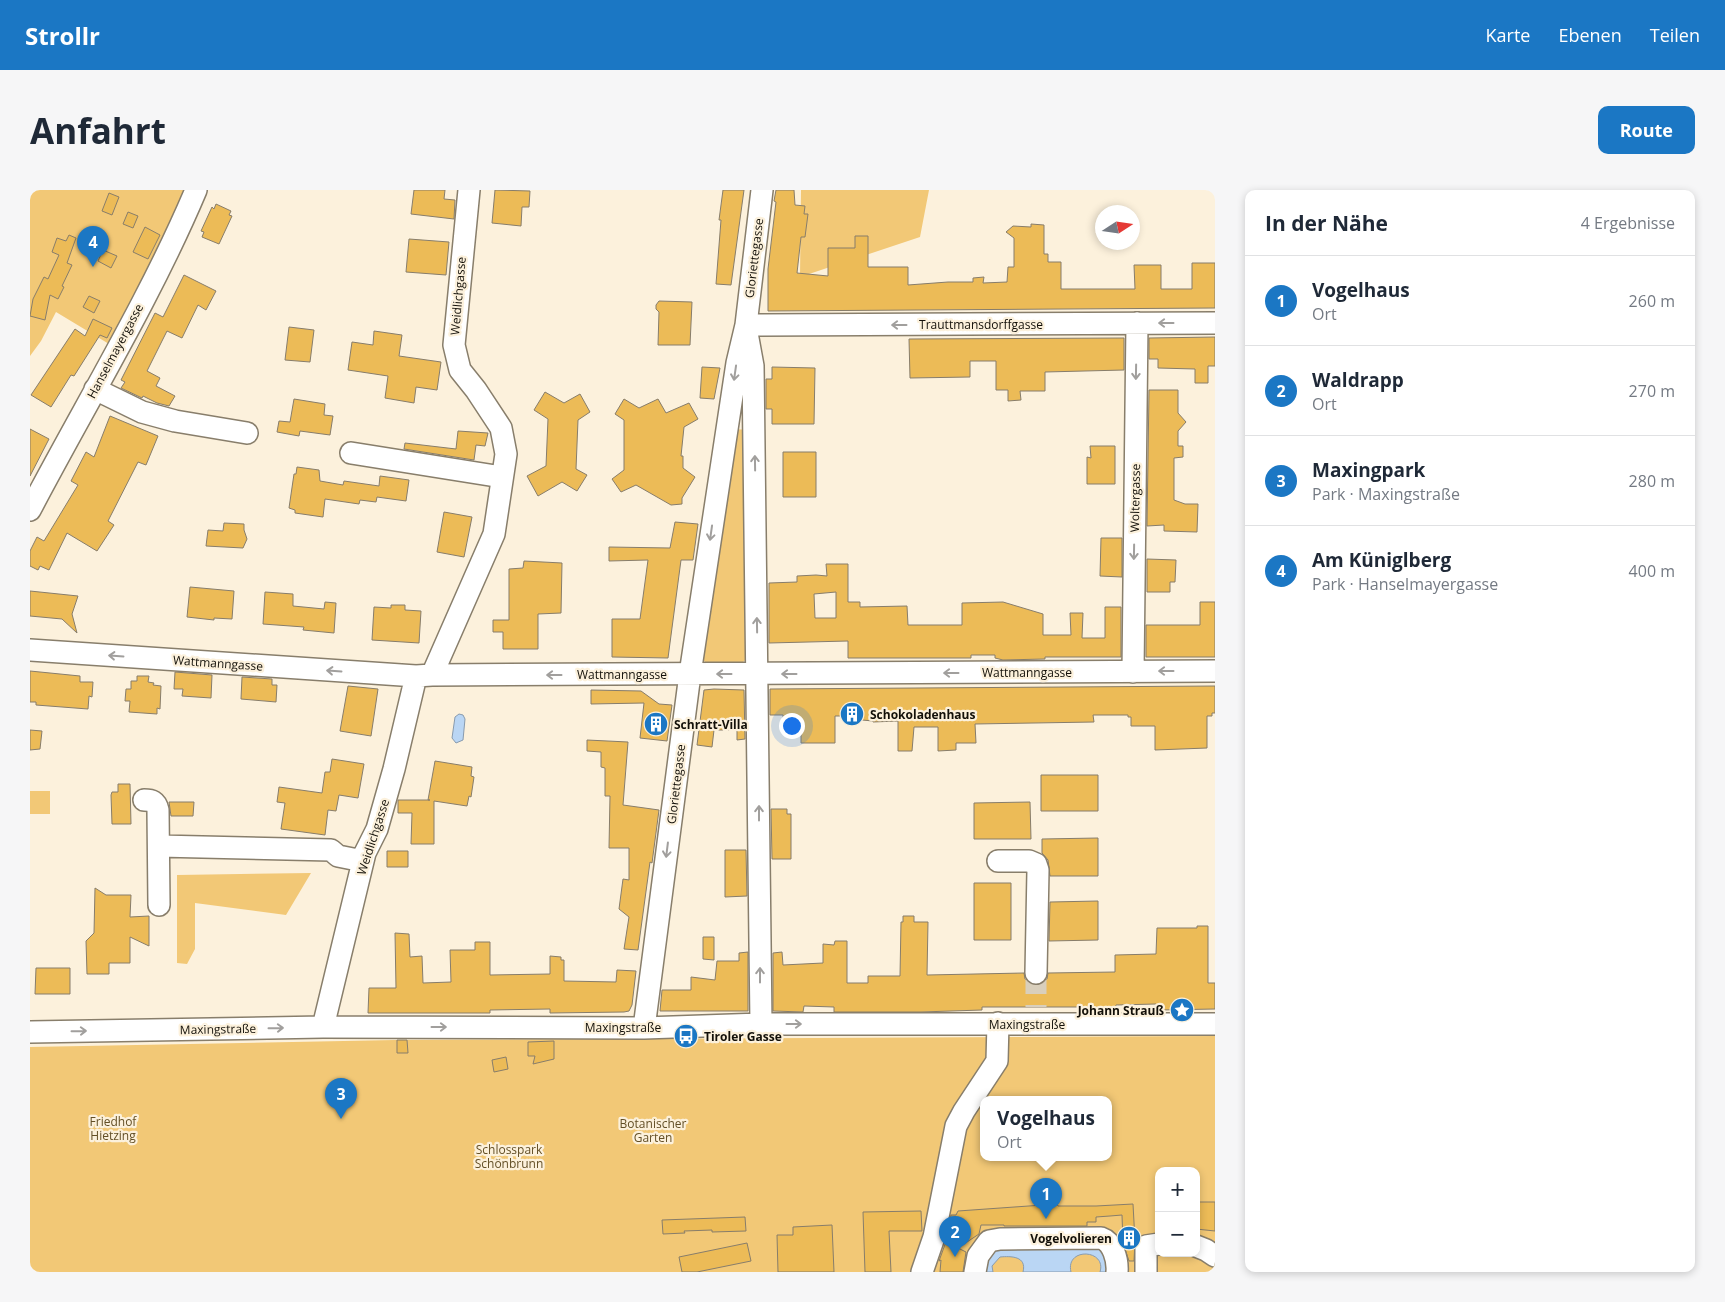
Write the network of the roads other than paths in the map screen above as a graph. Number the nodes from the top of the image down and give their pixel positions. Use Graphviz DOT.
graph roads {
  1 [pos="196,190"];
  2 [pos="469,190"];
  3 [pos="762,190"];
  4 [pos="1137,323"];
  5 [pos="1215,323"];
  6 [pos="746,325"];
  7 [pos="95,390"];
  8 [pos="728,422"];
  9 [pos="754,423"];
  10 [pos="247,433"];
  11 [pos="351,452"];
  12 [pos="502,477"];
  13 [pos="30,510"];
  14 [pos="30,650"];
  15 [pos="1215,671"];
  16 [pos="1132,672"];
  17 [pos="690,674"];
  18 [pos="758,674"];
  19 [pos="424,676"];
  20 [pos="144,800"];
  21 [pos="159,852"];
  22 [pos="363,861"];
  23 [pos="998,861"];
  24 [pos="159,905"];
  25 [pos="1036,973"];
  26 [pos="761,1024"];
  27 [pos="998,1024"];
  28 [pos="1215,1024"];
  29 [pos="323,1027"];
  30 [pos="644,1028"];
  31 [pos="30,1032"];
  32 [pos="1155,1245"];
  33 [pos="1200,1248"];
  34 [pos="1215,1256"];
  35 [pos="1146,1269"];
  36 [pos="1118,1270"];
  37 [pos="922,1272"];
  38 [pos="975,1272"];
  1 -- 7 [label="street, Hanselmayergasse"];
  2 -- 12 [label="street, Weidlichgasse"];
  3 -- 6 [label="street, Gloriettegasse"];
  5 -- 4 [label="street, Trauttmansdorffgasse, one-way"];
  4 -- 6 [label="street, Trauttmansdorffgasse, one-way"];
  4 -- 16 [label="street, Woltergasse, one-way"];
  6 -- 8 [label="street, Gloriettegasse, one-way"];
  6 -- 9 [label="street, Gloriettegasse"];
  7 -- 10 [label="street"];
  7 -- 13 [label="street, Hanselmayergasse"];
  8 -- 9 [label="street"];
  8 -- 17 [label="street, Gloriettegasse, one-way"];
  18 -- 9 [label="street, Gloriettegasse, one-way"];
  11 -- 12 [label="street"];
  12 -- 19 [label="street, Weidlichgasse"];
  19 -- 14 [label="street, Wattmanngasse, one-way"];
  15 -- 16 [label="street, Wattmanngasse, one-way"];
  16 -- 18 [label="street, Wattmanngasse, one-way"];
  18 -- 17 [label="street, Wattmanngasse, one-way"];
  17 -- 19 [label="street, Wattmanngasse, one-way"];
  17 -- 30 [label="street, Gloriettegasse, one-way"];
  26 -- 18 [label="street, one-way"];
  19 -- 22 [label="street, Weidlichgasse"];
  20 -- 21 [label="street"];
  21 -- 22 [label="street"];
  21 -- 24 [label="street"];
  22 -- 29 [label="street, Weidlichgasse"];
  23 -- 25 [label="street"];
  26 -- 27 [label="street, Maxingstraße, one-way"];
  26 -- 30 [label="street, Maxingstraße"];
  27 -- 28 [label="street, Maxingstraße"];
  27 -- 37 [label="street"];
  29 -- 30 [label="street, Maxingstraße, one-way"];
  31 -- 29 [label="street, Maxingstraße, one-way"];
  32 -- 35 [label="street"];
  33 -- 34 [label="street"];
  35 -- 36 [label="street"];
  36 -- 38 [label="street"];
}
